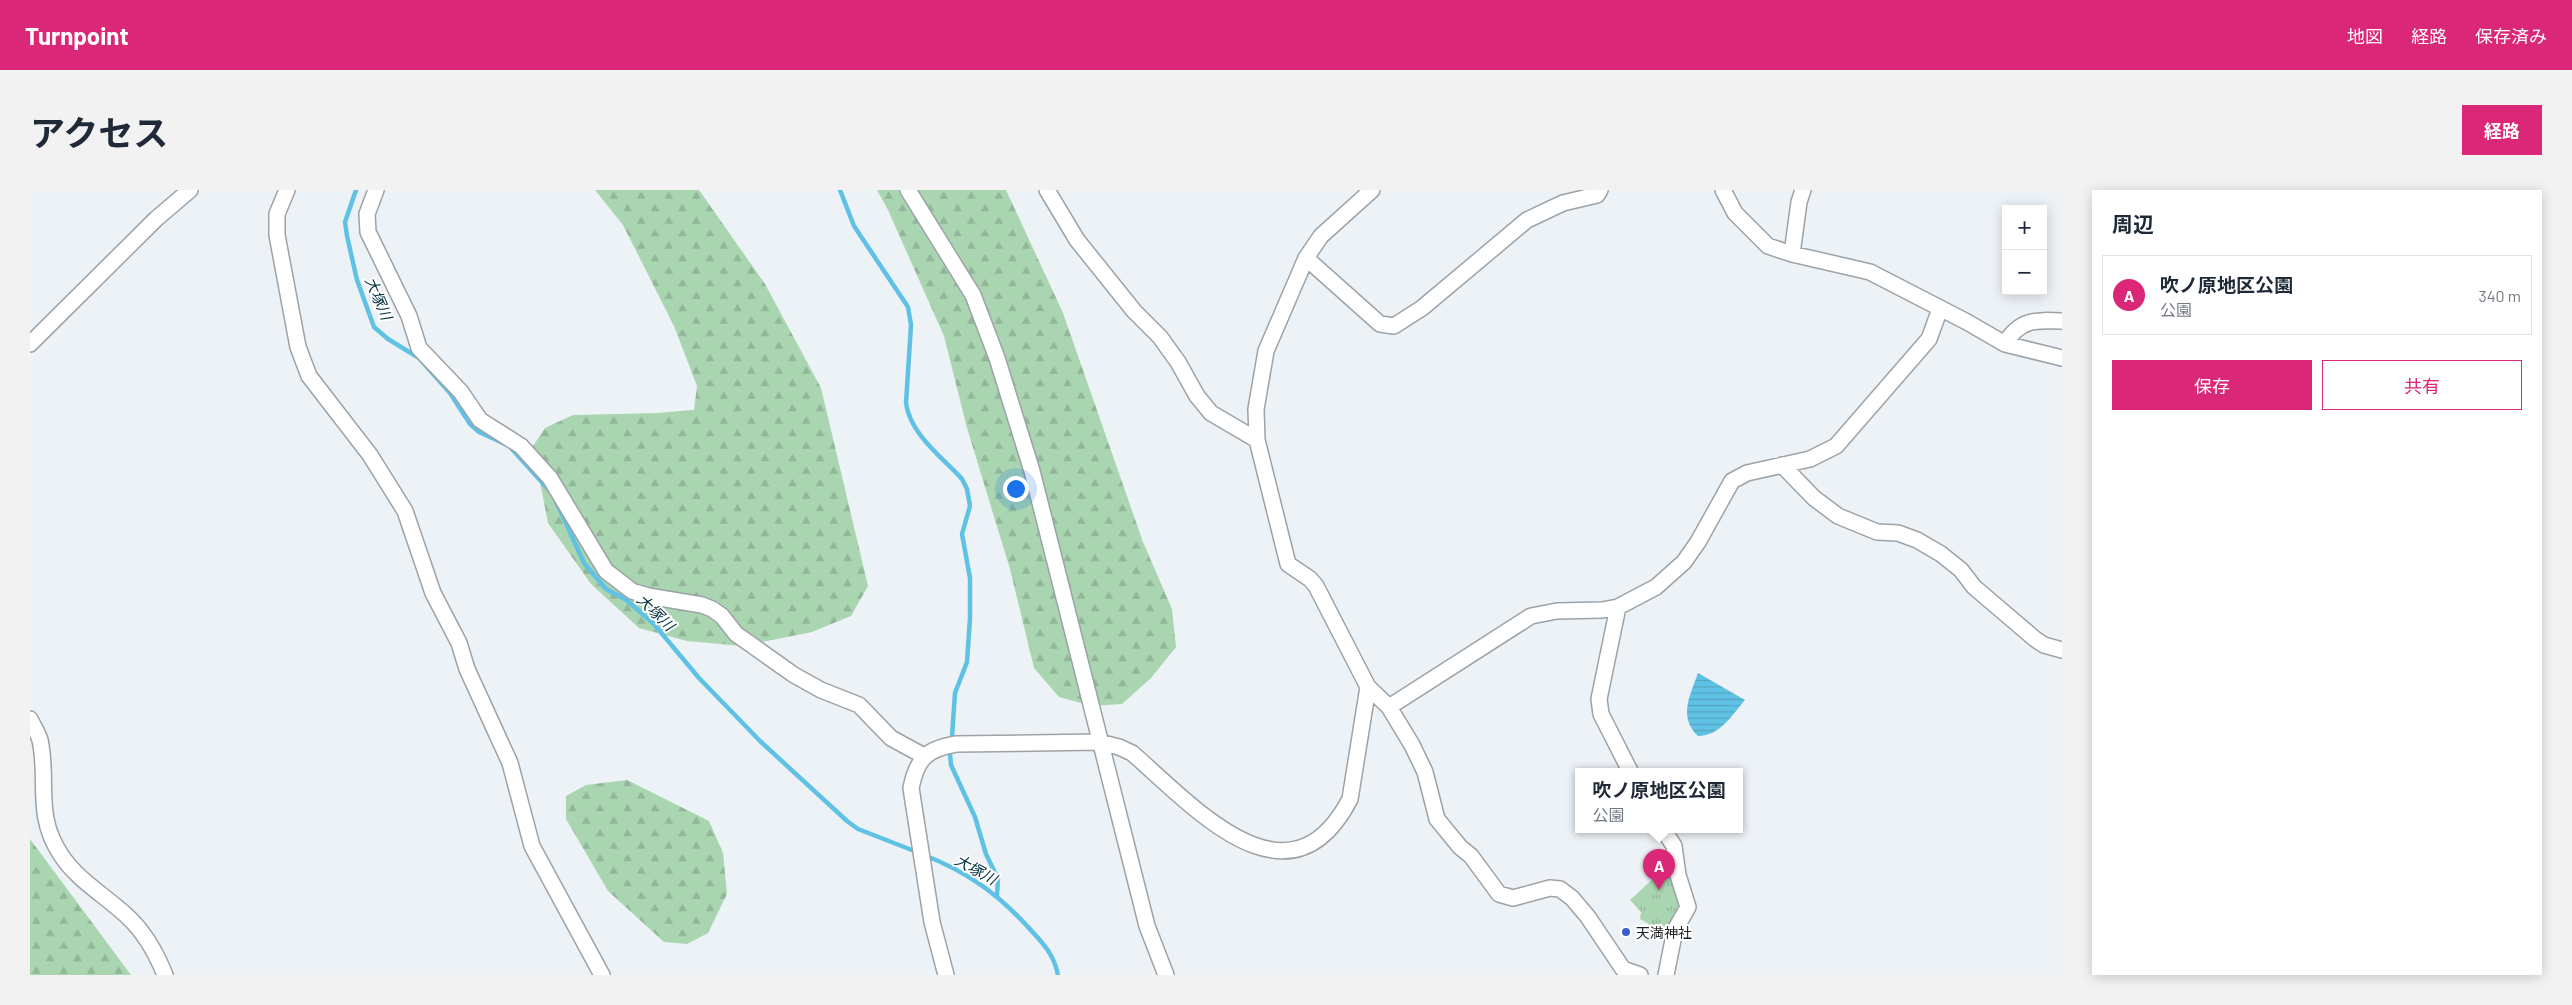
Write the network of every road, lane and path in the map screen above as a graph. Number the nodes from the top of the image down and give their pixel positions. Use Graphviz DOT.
graph roads {
  1 [pos="190,190"];
  2 [pos="287,190"];
  3 [pos="376,190"];
  4 [pos="908,190"];
  5 [pos="1047,190"];
  6 [pos="1372,190"];
  7 [pos="1600,190"];
  8 [pos="1723,190"];
  9 [pos="1803,190"];
  10 [pos="1792,254"];
  11 [pos="1306,258"];
  12 [pos="1940,309"];
  13 [pos="2062,321"];
  14 [pos="30,344"];
  15 [pos="2005,344"];
  16 [pos="2062,358"];
  17 [pos="1257,440"];
  18 [pos="1782,465"];
  19 [pos="1618,607"];
  20 [pos="2062,650"];
  21 [pos="1368,687"];
  22 [pos="1389,707"];
  23 [pos="30,719"];
  24 [pos="1099,742"];
  25 [pos="924,756"];
  26 [pos="1628,768"];
  27 [pos="1666,833"];
  28 [pos="165,975"];
  29 [pos="602,975"];
  30 [pos="946,975"];
  31 [pos="1166,975"];
  32 [pos="1640,975"];
  33 [pos="1666,975"];
  1 -- 14 [label="street"];
  2 -- 29 [label="street"];
  3 -- 25 [label="street"];
  4 -- 24 [label="street"];
  5 -- 17 [label="street"];
  6 -- 11 [label="street"];
  7 -- 11 [label="street"];
  8 -- 10 [label="street"];
  9 -- 10 [label="street"];
  10 -- 12 [label="street"];
  11 -- 17 [label="street"];
  12 -- 15 [label="street"];
  12 -- 18 [label="street"];
  13 -- 15 [label="street"];
  15 -- 16 [label="street"];
  17 -- 21 [label="street"];
  18 -- 19 [label="street"];
  18 -- 20 [label="street"];
  19 -- 22 [label="street"];
  19 -- 26 [label="street"];
  21 -- 22 [label="street"];
  21 -- 24 [label="street"];
  22 -- 32 [label="street"];
  23 -- 28 [label="street"];
  24 -- 25 [label="street"];
  24 -- 31 [label="street"];
  25 -- 30 [label="street"];
  27 -- 33 [label="street"];
}
